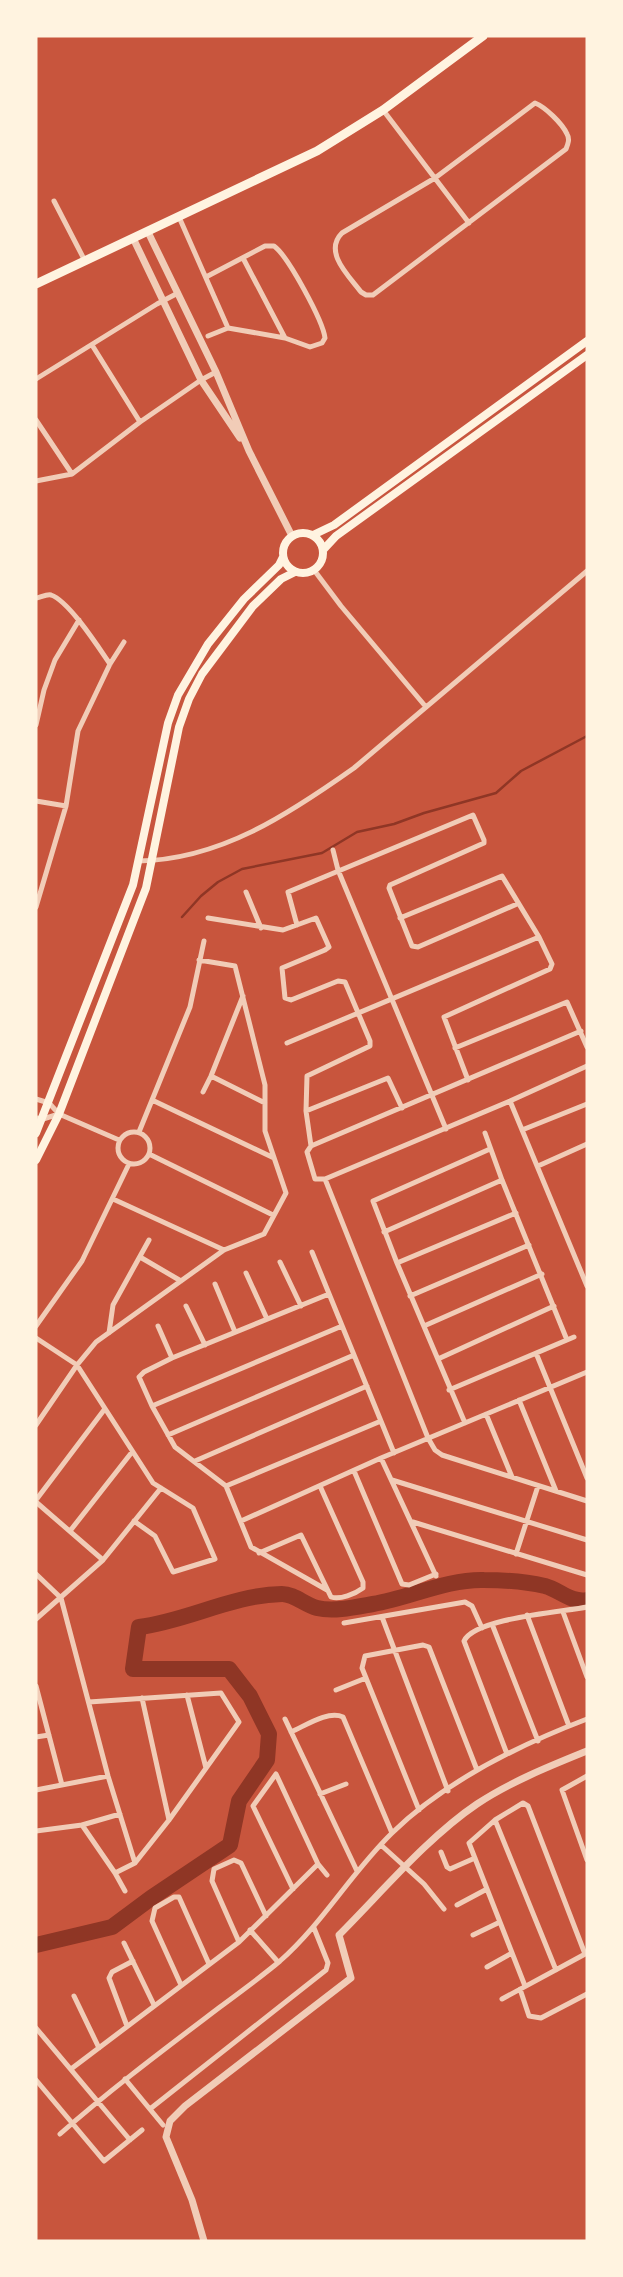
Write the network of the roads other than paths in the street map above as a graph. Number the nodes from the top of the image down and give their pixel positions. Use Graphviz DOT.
graph roads {
  1 [pos="483,36"];
  2 [pos="382,110"];
  3 [pos="435,178"];
  4 [pos="54,201"];
  5 [pos="179,217"];
  6 [pos="469,223"];
  7 [pos="148,232"];
  8 [pos="133,238"];
  9 [pos="243,258"];
  10 [pos="85,261"];
  11 [pos="206,276"];
  12 [pos="36,284"];
  13 [pos="178,293"];
  14 [pos="163,301"];
  15 [pos="228,328"];
  16 [pos="208,336"];
  17 [pos="285,338"];
  18 [pos="587,341"];
  19 [pos="92,345"];
  20 [pos="587,355"];
  21 [pos="216,372"];
  22 [pos="36,379"];
  23 [pos="200,380"];
  24 [pos="36,420"];
  25 [pos="140,422"];
  26 [pos="249,451"];
  27 [pos="72,474"];
  28 [pos="36,481"];
  29 [pos="313,535"];
  30 [pos="292,536"];
  31 [pos="323,550"];
  32 [pos="283,557"];
  33 [pos="314,570"];
  34 [pos="587,571"];
  35 [pos="295,572"];
  36 [pos="36,598"];
  37 [pos="79,620"];
  38 [pos="124,642"];
  39 [pos="110,664"];
  40 [pos="426,707"];
  41 [pos="36,725"];
  42 [pos="36,801"];
  43 [pos="66,806"];
  44 [pos="333,850"];
  45 [pos="151,861"];
  46 [pos="138,862"];
  47 [pos="338,870"];
  48 [pos="246,892"];
  49 [pos="517,904"];
  50 [pos="36,908"];
  51 [pos="208,918"];
  52 [pos="400,918"];
  53 [pos="297,925"];
  54 [pos="261,928"];
  55 [pos="539,937"];
  56 [pos="204,941"];
  57 [pos="200,960"];
  58 [pos="243,996"];
  59 [pos="392,999"];
  60 [pos="357,1013"];
  61 [pos="581,1031"];
  62 [pos="287,1043"];
  63 [pos="587,1047"];
  64 [pos="455,1048"];
  65 [pos="587,1066"];
  66 [pos="211,1076"];
  67 [pos="468,1080"];
  68 [pos="203,1092"];
  69 [pos="432,1095"];
  70 [pos="36,1099"];
  71 [pos="152,1100"];
  72 [pos="510,1102"];
  73 [pos="49,1103"];
  74 [pos="265,1103"];
  75 [pos="587,1104"];
  76 [pos="402,1108"];
  77 [pos="306,1111"];
  78 [pos="59,1114"];
  79 [pos="39,1119"];
  80 [pos="446,1129"];
  81 [pos="522,1130"];
  82 [pos="139,1132"];
  83 [pos="36,1133"];
  84 [pos="485,1133"];
  85 [pos="119,1140"];
  86 [pos="587,1144"];
  87 [pos="311,1146"];
  88 [pos="490,1150"];
  89 [pos="149,1154"];
  90 [pos="274,1158"];
  91 [pos="36,1160"];
  92 [pos="129,1164"];
  93 [pos="538,1166"];
  94 [pos="325,1179"];
  95 [pos="502,1180"];
  96 [pos="113,1199"];
  97 [pos="516,1213"];
  98 [pos="273,1215"];
  99 [pos="384,1232"];
  100 [pos="149,1240"];
  101 [pos="528,1245"];
  102 [pos="224,1250"];
  103 [pos="312,1252"];
  104 [pos="140,1257"];
  105 [pos="280,1262"];
  106 [pos="397,1263"];
  107 [pos="246,1274"];
  108 [pos="542,1274"];
  109 [pos="181,1281"];
  110 [pos="215,1284"];
  111 [pos="587,1286"];
  112 [pos="329,1294"];
  113 [pos="410,1296"];
  114 [pos="186,1306"];
  115 [pos="301,1306"];
  116 [pos="554,1306"];
  117 [pos="267,1319"];
  118 [pos="36,1326"];
  119 [pos="158,1326"];
  120 [pos="342,1326"];
  121 [pos="424,1326"];
  122 [pos="235,1332"];
  123 [pos="109,1333"];
  124 [pos="574,1337"];
  125 [pos="36,1338"];
  126 [pos="567,1340"];
  127 [pos="205,1345"];
  128 [pos="536,1353"];
  129 [pos="354,1355"];
  130 [pos="172,1358"];
  131 [pos="438,1359"];
  132 [pos="77,1364"];
  133 [pos="587,1372"];
  134 [pos="367,1386"];
  135 [pos="550,1387"];
  136 [pos="449,1390"];
  137 [pos="518,1400"];
  138 [pos="152,1406"];
  139 [pos="104,1410"];
  140 [pos="486,1414"];
  141 [pos="381,1421"];
  142 [pos="465,1423"];
  143 [pos="36,1425"];
  144 [pos="168,1435"];
  145 [pos="428,1438"];
  146 [pos="132,1452"];
  147 [pos="394,1453"];
  148 [pos="381,1458"];
  149 [pos="195,1461"];
  150 [pos="354,1471"];
  151 [pos="512,1477"];
  152 [pos="587,1478"];
  153 [pos="392,1480"];
  154 [pos="226,1486"];
  155 [pos="320,1486"];
  156 [pos="538,1486"];
  157 [pos="161,1488"];
  158 [pos="556,1491"];
  159 [pos="36,1501"];
  160 [pos="587,1501"];
  161 [pos="134,1521"];
  162 [pos="241,1521"];
  163 [pos="412,1522"];
  164 [pos="525,1522"];
  165 [pos="70,1531"];
  166 [pos="587,1540"];
  167 [pos="259,1553"];
  168 [pos="516,1554"];
  169 [pos="103,1560"];
  170 [pos="36,1574"];
  171 [pos="587,1576"];
  172 [pos="327,1590"];
  173 [pos="62,1598"];
  174 [pos="587,1607"];
  175 [pos="563,1612"];
  176 [pos="527,1615"];
  177 [pos="382,1616"];
  178 [pos="36,1620"];
  179 [pos="344,1623"];
  180 [pos="492,1624"];
  181 [pos="482,1628"];
  182 [pos="393,1651"];
  183 [pos="587,1677"];
  184 [pos="366,1678"];
  185 [pos="36,1686"];
  186 [pos="336,1690"];
  187 [pos="187,1695"];
  188 [pos="142,1698"];
  189 [pos="89,1702"];
  190 [pos="285,1719"];
  191 [pos="587,1719"];
  192 [pos="569,1726"];
  193 [pos="291,1732"];
  194 [pos="49,1735"];
  195 [pos="36,1737"];
  196 [pos="538,1741"];
  197 [pos="587,1751"];
  198 [pos="507,1754"];
  199 [pos="206,1768"];
  200 [pos="477,1770"];
  201 [pos="108,1776"];
  202 [pos="587,1776"];
  203 [pos="346,1784"];
  204 [pos="62,1785"];
  205 [pos="36,1790"];
  206 [pos="448,1790"];
  207 [pos="320,1794"];
  208 [pos="419,1810"];
  209 [pos="120,1814"];
  210 [pos="169,1820"];
  211 [pos="495,1820"];
  212 [pos="82,1824"];
  213 [pos="36,1831"];
  214 [pos="392,1833"];
  215 [pos="382,1845"];
  216 [pos="440,1852"];
  217 [pos="475,1858"];
  218 [pos="587,1860"];
  219 [pos="135,1863"];
  220 [pos="318,1864"];
  221 [pos="406,1869"];
  222 [pos="357,1871"];
  223 [pos="115,1873"];
  224 [pos="327,1875"];
  225 [pos="293,1889"];
  226 [pos="487,1889"];
  227 [pos="125,1890"];
  228 [pos="457,1905"];
  229 [pos="444,1909"];
  230 [pos="266,1916"];
  231 [pos="500,1922"];
  232 [pos="314,1928"];
  233 [pos="250,1930"];
  234 [pos="473,1935"];
  235 [pos="238,1942"];
  236 [pos="124,1943"];
  237 [pos="512,1954"];
  238 [pos="586,1954"];
  239 [pos="133,1961"];
  240 [pos="278,1962"];
  241 [pos="209,1964"];
  242 [pos="487,1966"];
  243 [pos="556,1970"];
  244 [pos="181,1985"];
  245 [pos="522,1988"];
  246 [pos="587,1994"];
  247 [pos="74,1996"];
  248 [pos="502,1998"];
  249 [pos="154,2006"];
  250 [pos="127,2026"];
  251 [pos="36,2028"];
  252 [pos="98,2048"];
  253 [pos="71,2069"];
  254 [pos="125,2079"];
  255 [pos="36,2080"];
  256 [pos="98,2102"];
  257 [pos="150,2109"];
  258 [pos="72,2123"];
  259 [pos="163,2125"];
  260 [pos="142,2130"];
  261 [pos="60,2134"];
  262 [pos="130,2140"];
  263 [pos="204,2241"];
  1 -- 2 [label="main road"];
  2 -- 3 [label="street"];
  2 -- 5 [label="main road"];
  3 -- 6 [label="street"];
  3 -- 6 [label="street"];
  3 -- 6 [label="street"];
  4 -- 10 [label="street"];
  5 -- 7 [label="main road"];
  5 -- 11 [label="street"];
  7 -- 8 [label="main road"];
  7 -- 13 [label="street"];
  8 -- 10 [label="main road"];
  8 -- 14 [label="street"];
  9 -- 11 [label="street"];
  9 -- 17 [label="street"];
  9 -- 17 [label="street"];
  10 -- 12 [label="main road"];
  11 -- 15 [label="street"];
  13 -- 14 [label="street"];
  13 -- 21 [label="street"];
  14 -- 19 [label="street"];
  14 -- 23 [label="street"];
  15 -- 16 [label="street"];
  15 -- 17 [label="street"];
  18 -- 29 [label="main road"];
  19 -- 22 [label="street"];
  19 -- 25 [label="street"];
  20 -- 31 [label="main road"];
  21 -- 23 [label="street"];
  21 -- 26 [label="street"];
  23 -- 25 [label="street"];
  23 -- 26 [label="street"];
  24 -- 27 [label="street"];
  25 -- 27 [label="street"];
  26 -- 30 [label="street"];
  27 -- 28 [label="street"];
  29 -- 30 [label="main road"];
  29 -- 31 [label="main road"];
  30 -- 32 [label="main road"];
  31 -- 33 [label="main road"];
  32 -- 35 [label="main road"];
  32 -- 46 [label="main road"];
  33 -- 35 [label="main road"];
  33 -- 40 [label="street"];
  34 -- 40 [label="street"];
  35 -- 45 [label="main road"];
  36 -- 37 [label="street"];
  37 -- 39 [label="street"];
  37 -- 41 [label="street"];
  38 -- 39 [label="street"];
  39 -- 43 [label="street"];
  40 -- 45 [label="street"];
  42 -- 43 [label="street"];
  43 -- 50 [label="street"];
  44 -- 47 [label="street"];
  45 -- 46 [label="street"];
  45 -- 78 [label="main road"];
  46 -- 73 [label="main road"];
  47 -- 52 [label="street"];
  47 -- 53 [label="street"];
  47 -- 59 [label="street"];
  48 -- 54 [label="street"];
  49 -- 52 [label="street"];
  49 -- 52 [label="street"];
  49 -- 55 [label="street"];
  51 -- 54 [label="street"];
  53 -- 54 [label="street"];
  53 -- 60 [label="street"];
  55 -- 59 [label="street"];
  55 -- 64 [label="street"];
  56 -- 57 [label="street"];
  57 -- 58 [label="street"];
  57 -- 71 [label="street"];
  58 -- 66 [label="street"];
  58 -- 74 [label="street"];
  59 -- 60 [label="street"];
  59 -- 69 [label="street"];
  60 -- 62 [label="street"];
  60 -- 77 [label="street"];
  61 -- 63 [label="street"];
  61 -- 64 [label="street"];
  61 -- 67 [label="street"];
  64 -- 67 [label="street"];
  65 -- 72 [label="street"];
  66 -- 68 [label="street"];
  66 -- 74 [label="street"];
  67 -- 69 [label="street"];
  69 -- 76 [label="street"];
  69 -- 80 [label="street"];
  70 -- 73 [label="street"];
  71 -- 82 [label="street"];
  71 -- 90 [label="street"];
  72 -- 80 [label="street"];
  72 -- 81 [label="street"];
  73 -- 78 [label="street"];
  73 -- 79 [label="main road"];
  74 -- 90 [label="street"];
  75 -- 81 [label="street"];
  76 -- 77 [label="street"];
  76 -- 87 [label="street"];
  77 -- 87 [label="street"];
  78 -- 79 [label="street"];
  78 -- 85 [label="street"];
  78 -- 91 [label="main road"];
  79 -- 83 [label="main road"];
  80 -- 94 [label="street"];
  81 -- 93 [label="street"];
  82 -- 85 [label="street"];
  82 -- 89 [label="street"];
  84 -- 88 [label="street"];
  85 -- 92 [label="street"];
  86 -- 93 [label="street"];
  87 -- 94 [label="street"];
  88 -- 95 [label="street"];
  88 -- 99 [label="street"];
  89 -- 92 [label="street"];
  89 -- 98 [label="street"];
  90 -- 98 [label="street"];
  92 -- 96 [label="street"];
  93 -- 111 [label="street"];
  94 -- 145 [label="street"];
  95 -- 97 [label="street"];
  95 -- 99 [label="street"];
  96 -- 102 [label="street"];
  96 -- 118 [label="street"];
  97 -- 101 [label="street"];
  97 -- 106 [label="street"];
  98 -- 102 [label="street"];
  99 -- 106 [label="street"];
  100 -- 104 [label="street"];
  101 -- 108 [label="street"];
  101 -- 113 [label="street"];
  102 -- 109 [label="street"];
  103 -- 112 [label="street"];
  104 -- 109 [label="street"];
  104 -- 123 [label="street"];
  105 -- 115 [label="street"];
  106 -- 113 [label="street"];
  107 -- 117 [label="street"];
  108 -- 116 [label="street"];
  108 -- 121 [label="street"];
  109 -- 123 [label="street"];
  110 -- 122 [label="street"];
  112 -- 115 [label="street"];
  112 -- 120 [label="street"];
  113 -- 121 [label="street"];
  114 -- 127 [label="street"];
  115 -- 117 [label="street"];
  116 -- 126 [label="street"];
  116 -- 131 [label="street"];
  117 -- 122 [label="street"];
  119 -- 130 [label="street"];
  120 -- 129 [label="street"];
  120 -- 138 [label="street"];
  121 -- 131 [label="street"];
  122 -- 127 [label="street"];
  123 -- 132 [label="street"];
  124 -- 126 [label="street"];
  125 -- 132 [label="street"];
  126 -- 128 [label="street"];
  127 -- 130 [label="street"];
  128 -- 135 [label="street"];
  128 -- 136 [label="street"];
  129 -- 134 [label="street"];
  129 -- 144 [label="street"];
  130 -- 138 [label="street"];
  131 -- 136 [label="street"];
  132 -- 139 [label="street"];
  132 -- 143 [label="street"];
  133 -- 135 [label="street"];
  134 -- 141 [label="street"];
  134 -- 149 [label="street"];
  135 -- 137 [label="street"];
  135 -- 152 [label="street"];
  136 -- 142 [label="street"];
  137 -- 140 [label="street"];
  137 -- 158 [label="street"];
  138 -- 144 [label="street"];
  139 -- 146 [label="street"];
  139 -- 159 [label="street"];
  140 -- 142 [label="street"];
  140 -- 151 [label="street"];
  141 -- 147 [label="street"];
  141 -- 154 [label="street"];
  142 -- 145 [label="street"];
  144 -- 149 [label="street"];
  145 -- 147 [label="street"];
  145 -- 151 [label="street"];
  146 -- 157 [label="street"];
  146 -- 165 [label="street"];
  147 -- 148 [label="street"];
  148 -- 150 [label="street"];
  148 -- 153 [label="street"];
  149 -- 154 [label="street"];
  150 -- 155 [label="street"];
  150 -- 163 [label="street"];
  151 -- 156 [label="street"];
  153 -- 163 [label="street"];
  153 -- 164 [label="street"];
  154 -- 162 [label="street"];
  155 -- 162 [label="street"];
  155 -- 172 [label="street"];
  156 -- 158 [label="street"];
  156 -- 164 [label="street"];
  157 -- 161 [label="street"];
  157 -- 161 [label="street"];
  158 -- 160 [label="street"];
  159 -- 165 [label="street"];
  161 -- 169 [label="street"];
  162 -- 167 [label="street"];
  163 -- 168 [label="street"];
  164 -- 166 [label="street"];
  164 -- 168 [label="street"];
  165 -- 169 [label="street"];
  167 -- 172 [label="street"];
  167 -- 172 [label="street"];
  168 -- 171 [label="street"];
  169 -- 173 [label="street"];
  170 -- 173 [label="street"];
  173 -- 178 [label="street"];
  173 -- 189 [label="street"];
  174 -- 175 [label="street"];
  175 -- 176 [label="street"];
  175 -- 183 [label="street"];
  176 -- 180 [label="street"];
  176 -- 192 [label="street"];
  177 -- 179 [label="street"];
  177 -- 181 [label="street"];
  177 -- 182 [label="street"];
  180 -- 181 [label="street"];
  180 -- 196 [label="street"];
  181 -- 198 [label="street"];
  182 -- 184 [label="street"];
  182 -- 200 [label="street"];
  182 -- 206 [label="street"];
  184 -- 186 [label="street"];
  184 -- 208 [label="street"];
  185 -- 194 [label="street"];
  187 -- 188 [label="street"];
  187 -- 199 [label="street"];
  187 -- 199 [label="street"];
  188 -- 189 [label="street"];
  188 -- 210 [label="street"];
  189 -- 201 [label="street"];
  190 -- 193 [label="street"];
  191 -- 192 [label="street"];
  192 -- 196 [label="street"];
  193 -- 207 [label="street"];
  193 -- 214 [label="street"];
  194 -- 195 [label="street"];
  194 -- 204 [label="street"];
  196 -- 198 [label="street"];
  197 -- 221 [label="street"];
  198 -- 200 [label="street"];
  199 -- 210 [label="street"];
  200 -- 206 [label="street"];
  201 -- 204 [label="street"];
  201 -- 209 [label="street"];
  202 -- 218 [label="street"];
  203 -- 207 [label="street"];
  204 -- 205 [label="street"];
  206 -- 208 [label="street"];
  207 -- 222 [label="street"];
  208 -- 214 [label="street"];
  209 -- 212 [label="street"];
  209 -- 219 [label="street"];
  210 -- 219 [label="street"];
  211 -- 217 [label="street"];
  211 -- 238 [label="street"];
  211 -- 243 [label="street"];
  212 -- 213 [label="street"];
  212 -- 223 [label="street"];
  214 -- 215 [label="street"];
  215 -- 221 [label="street"];
  215 -- 222 [label="street"];
  216 -- 217 [label="street"];
  217 -- 226 [label="street"];
  219 -- 223 [label="street"];
  220 -- 224 [label="street"];
  220 -- 225 [label="street"];
  220 -- 225 [label="street"];
  221 -- 229 [label="street"];
  221 -- 263 [label="street"];
  222 -- 232 [label="street"];
  223 -- 227 [label="street"];
  225 -- 230 [label="street"];
  226 -- 228 [label="street"];
  226 -- 231 [label="street"];
  230 -- 233 [label="street"];
  230 -- 235 [label="street"];
  231 -- 234 [label="street"];
  231 -- 237 [label="street"];
  232 -- 240 [label="street"];
  232 -- 257 [label="street"];
  233 -- 235 [label="street"];
  233 -- 240 [label="street"];
  235 -- 241 [label="street"];
  236 -- 239 [label="street"];
  237 -- 242 [label="street"];
  237 -- 245 [label="street"];
  238 -- 243 [label="street"];
  239 -- 249 [label="street"];
  239 -- 250 [label="street"];
  240 -- 254 [label="street"];
  241 -- 244 [label="street"];
  241 -- 244 [label="street"];
  243 -- 245 [label="street"];
  244 -- 249 [label="street"];
  245 -- 246 [label="street"];
  245 -- 248 [label="street"];
  247 -- 252 [label="street"];
  249 -- 250 [label="street"];
  250 -- 252 [label="street"];
  251 -- 253 [label="street"];
  252 -- 253 [label="street"];
  253 -- 256 [label="street"];
  254 -- 256 [label="street"];
  254 -- 257 [label="street"];
  255 -- 258 [label="street"];
  256 -- 258 [label="street"];
  256 -- 262 [label="street"];
  257 -- 259 [label="street"];
  258 -- 261 [label="street"];
  258 -- 262 [label="street"];
  260 -- 262 [label="street"];
}
